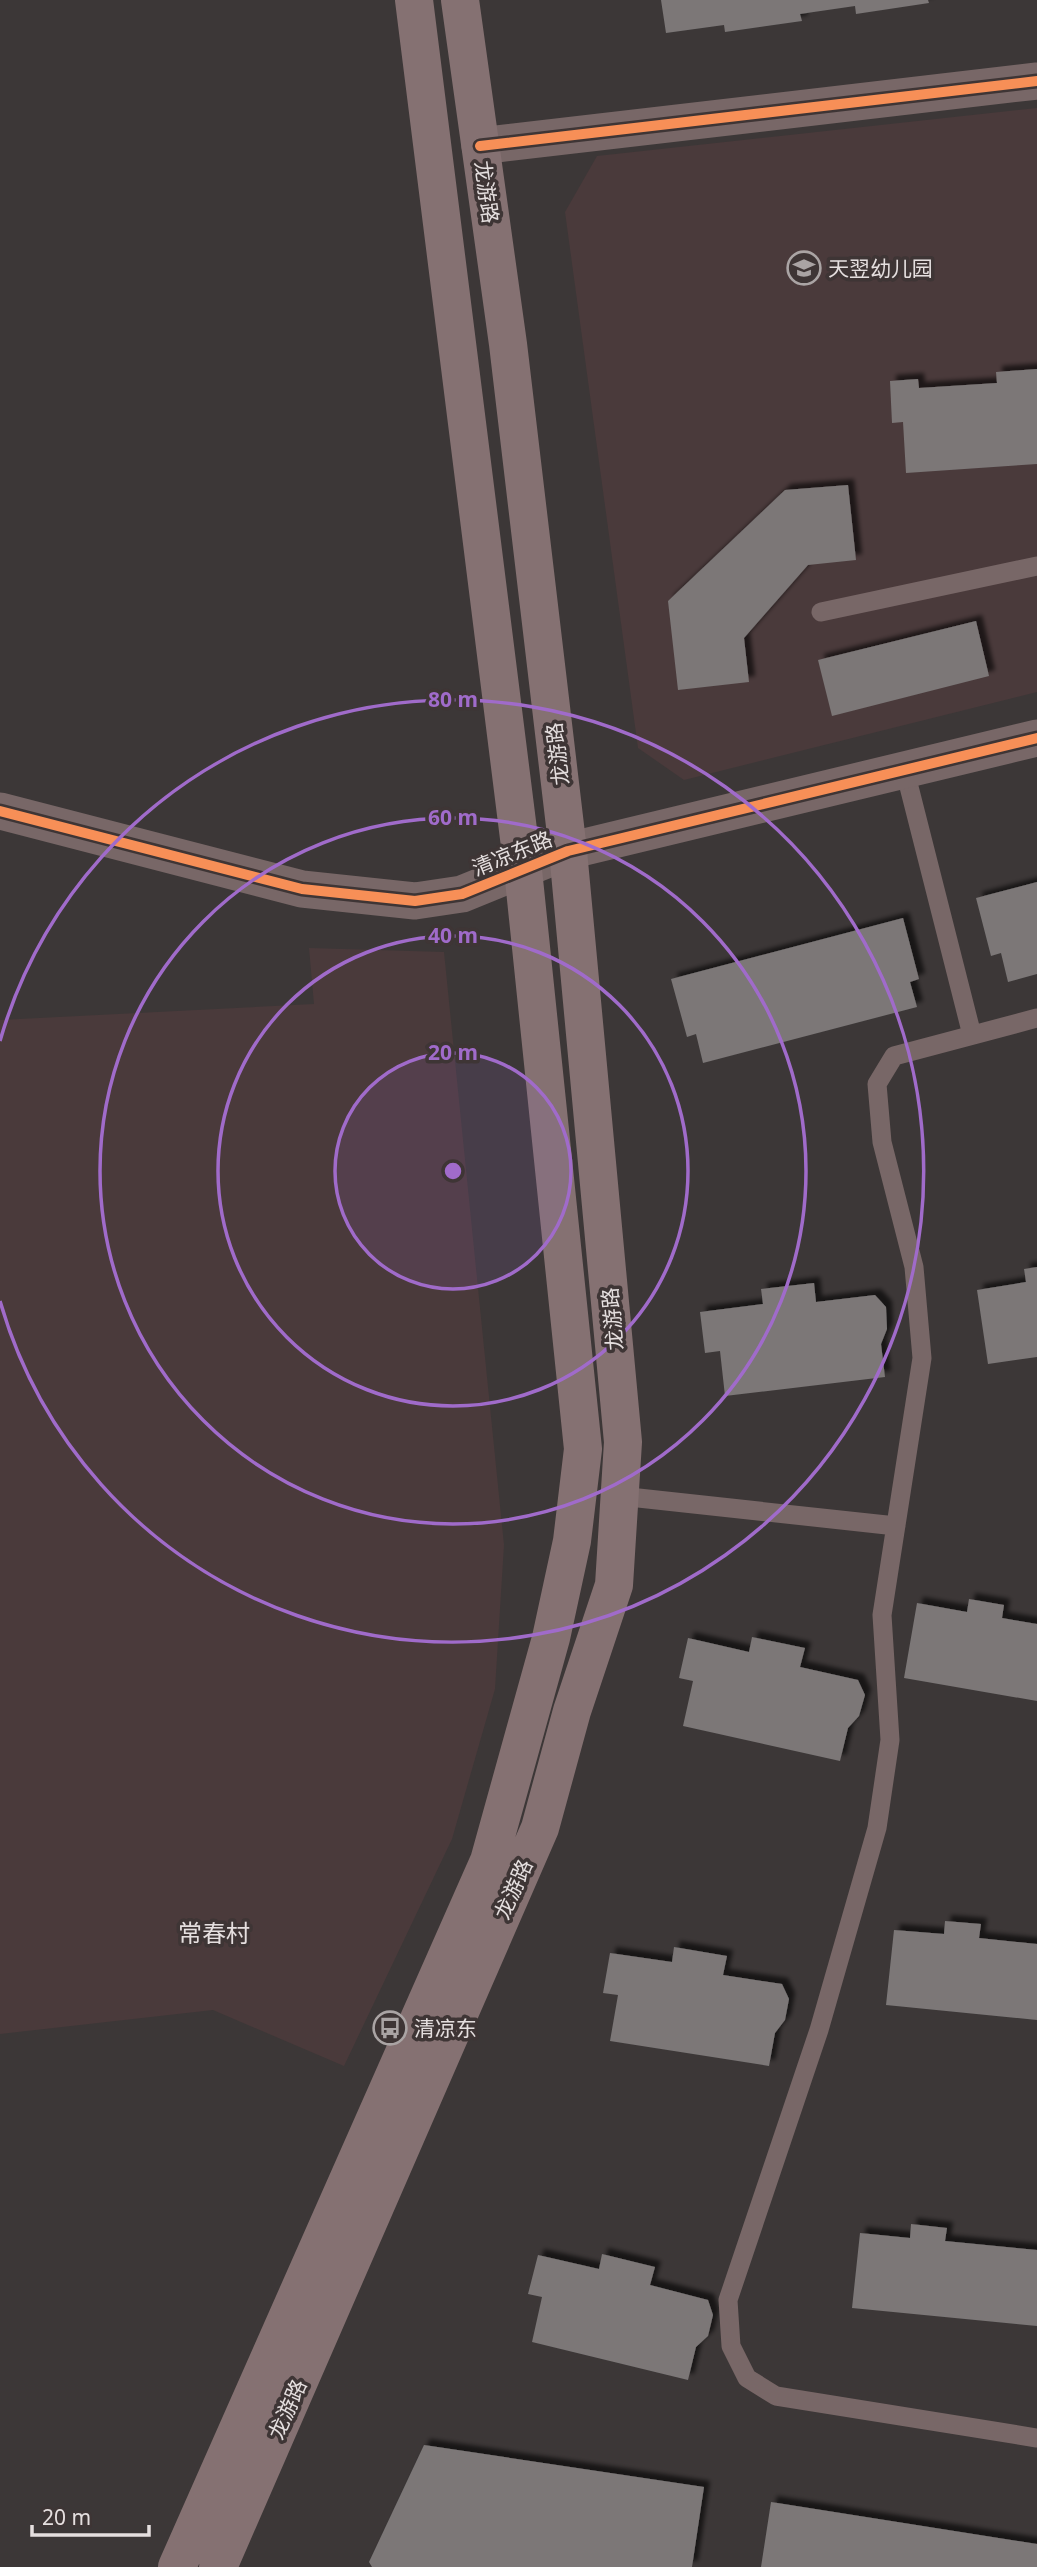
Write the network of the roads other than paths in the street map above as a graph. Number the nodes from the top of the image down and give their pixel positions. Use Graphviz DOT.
graph roads {
  1 [pos="415,0"];
  2 [pos="460,0"];
  3 [pos="1037,81"];
  4 [pos="480,146"];
  5 [pos="1037,566"];
  6 [pos="821,612"];
  7 [pos="1037,738"];
  8 [pos="905,771"];
  9 [pos="0,811"];
  10 [pos="568,851"];
  11 [pos="523,870"];
  12 [pos="1037,1018"];
  13 [pos="972,1035"];
  14 [pos="620,1496"];
  15 [pos="896,1526"];
  16 [pos="1037,2438"];
  17 [pos="177,2567"];
  18 [pos="218,2567"];
  1 -- 11 [label="main road, 龙游路"];
  2 -- 4 [label="main road, 龙游路"];
  3 -- 4 [label="street"];
  4 -- 10 [label="main road, 龙游路"];
  5 -- 6 [label="lane"];
  7 -- 8 [label="street, 清凉东路"];
  8 -- 10 [label="street, 清凉东路"];
  8 -- 13 [label="lane"];
  9 -- 11 [label="street, 清凉东路"];
  10 -- 11 [label="street, 清凉东路"];
  10 -- 14 [label="main road, 龙游路"];
  11 -- 17 [label="main road, 龙游路"];
  12 -- 13 [label="lane"];
  13 -- 15 [label="lane"];
  14 -- 15 [label="lane"];
  14 -- 18 [label="main road, 龙游路"];
  15 -- 16 [label="lane"];
}
